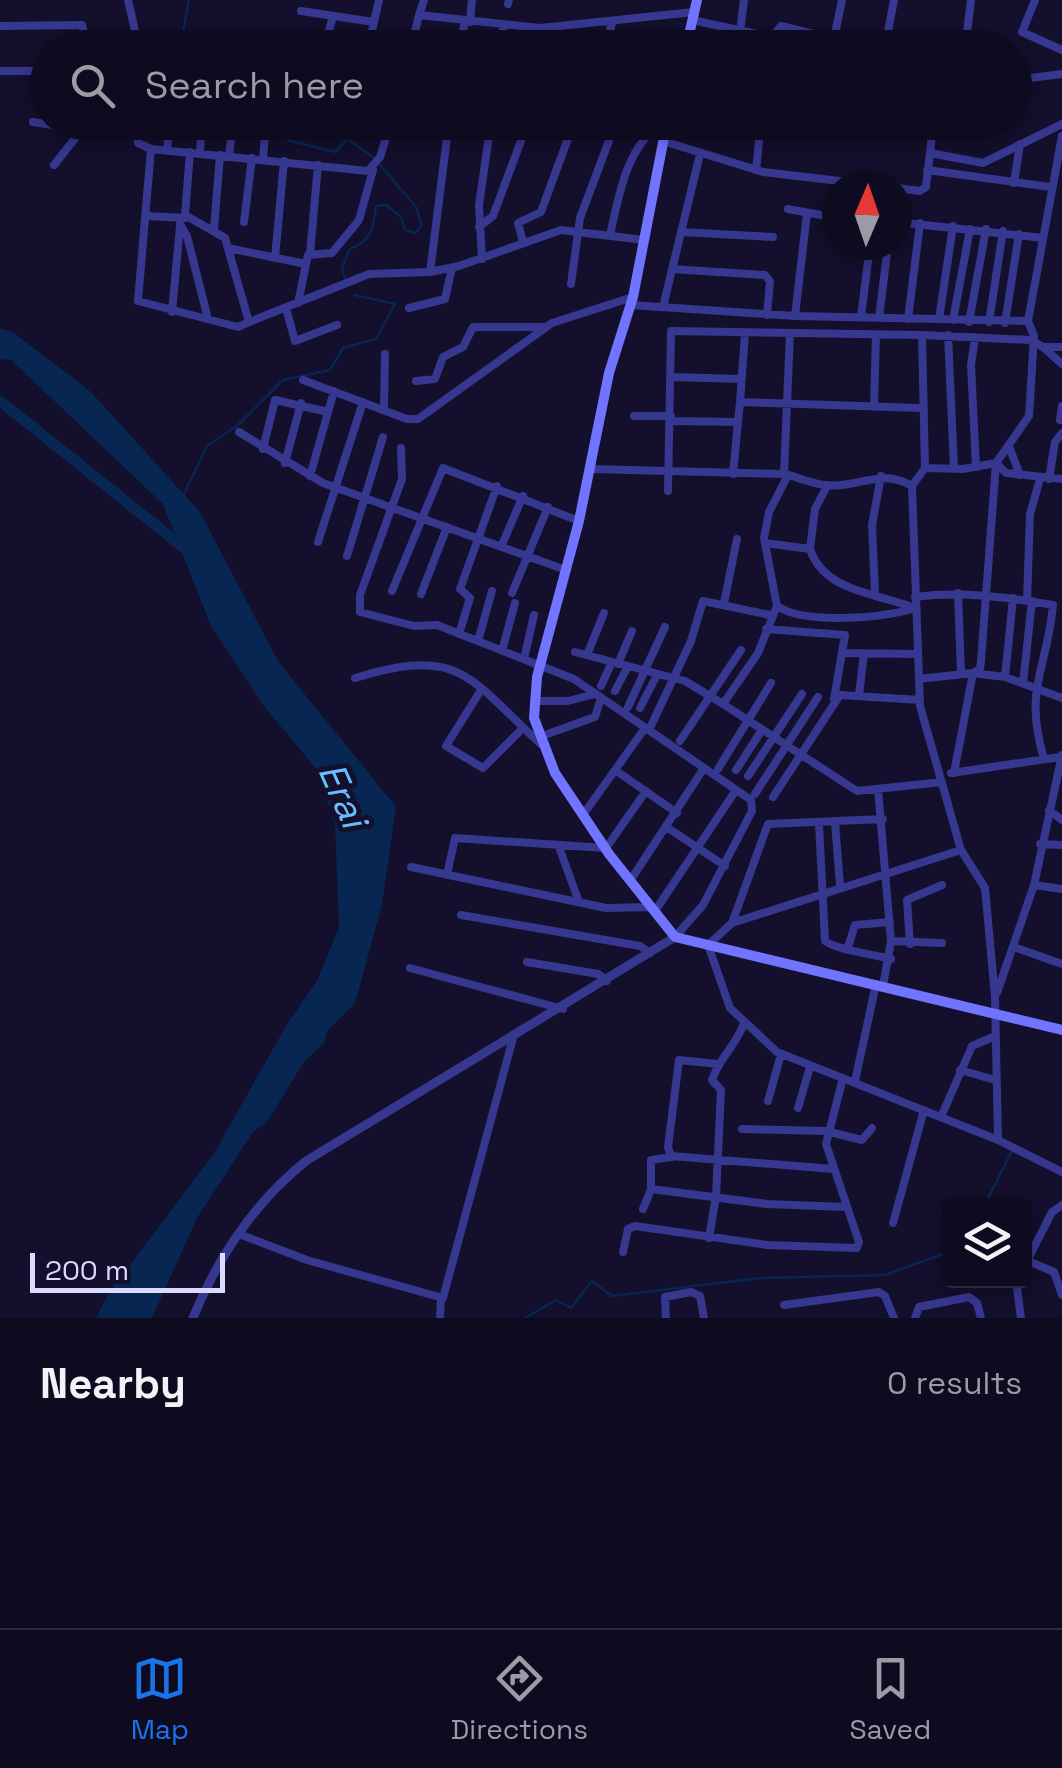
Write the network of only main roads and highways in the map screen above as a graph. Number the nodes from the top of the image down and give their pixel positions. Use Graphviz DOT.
graph roads {
  1 [pos="663,140"];
  2 [pos="1062,1030"];
  1 -- 2 [label="main road"];
}
